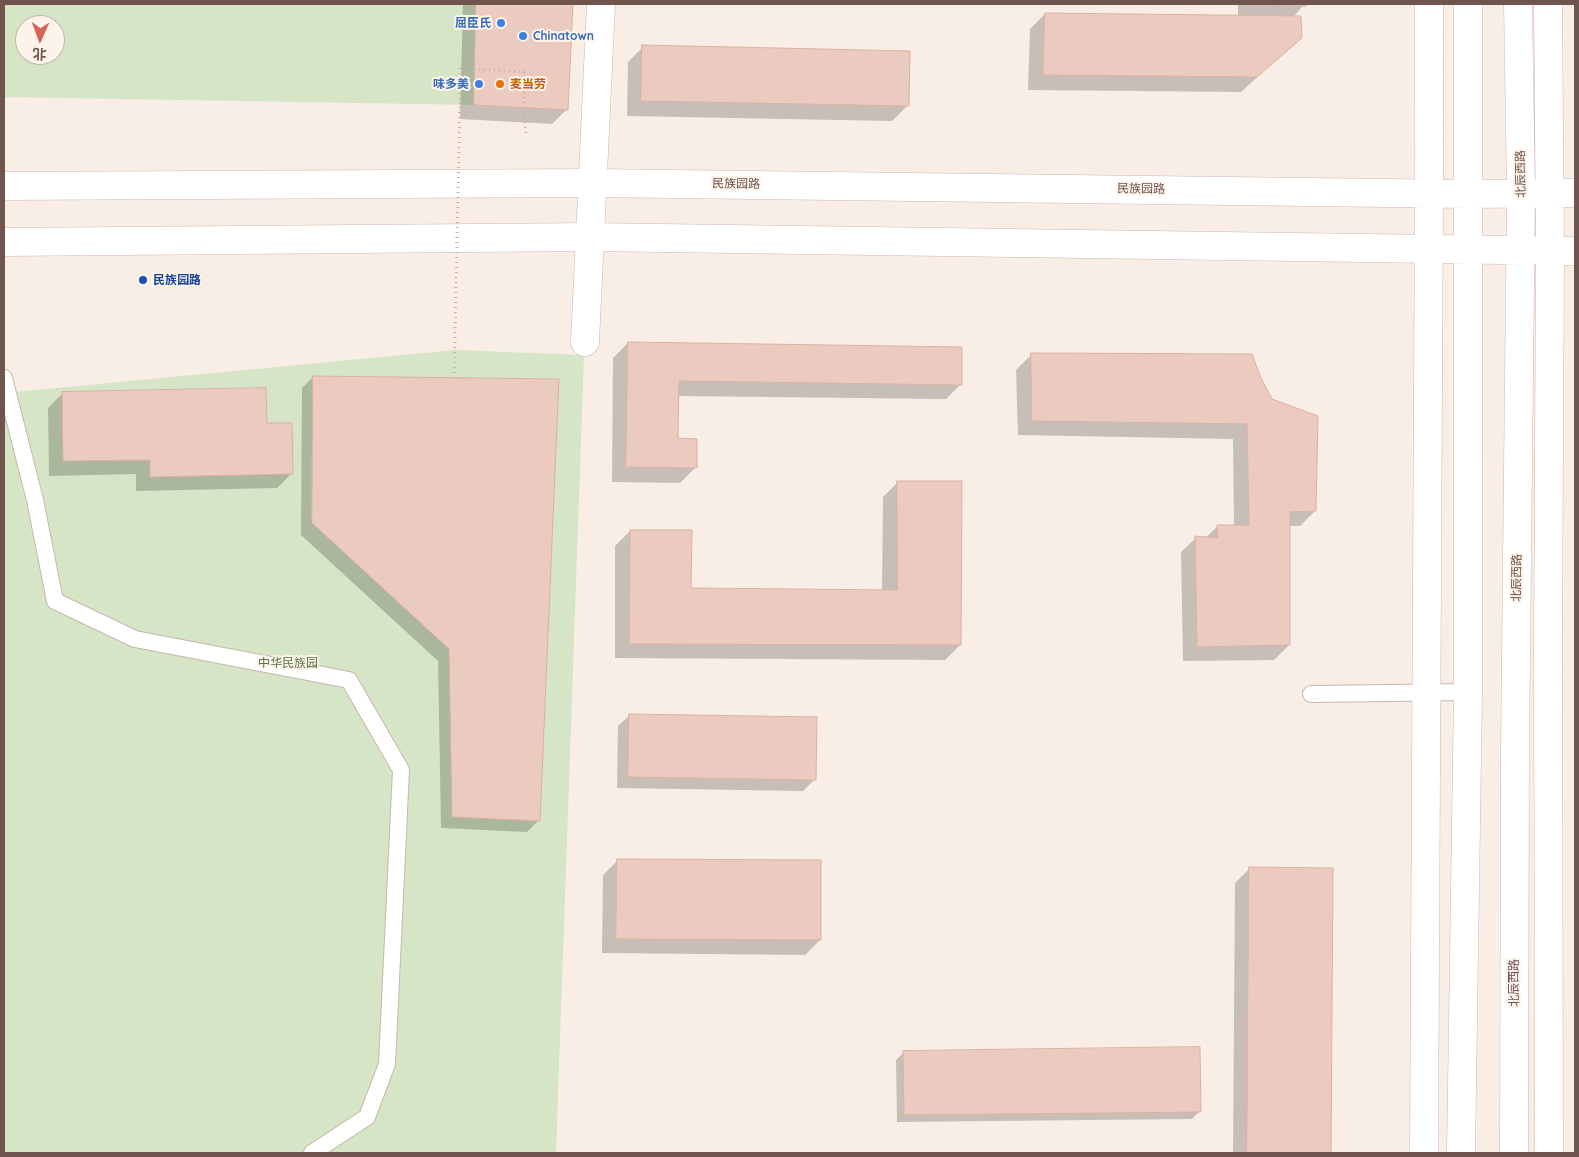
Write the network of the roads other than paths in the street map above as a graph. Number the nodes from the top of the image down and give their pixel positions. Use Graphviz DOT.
graph roads {
  1 [pos="601,4"];
  2 [pos="1429,4"];
  3 [pos="1468,4"];
  4 [pos="1518,4"];
  5 [pos="1548,4"];
  6 [pos="593,183"];
  7 [pos="4,186"];
  8 [pos="1430,193"];
  9 [pos="1521,193"];
  10 [pos="1562,193"];
  11 [pos="1468,194"];
  12 [pos="590,237"];
  13 [pos="4,242"];
  14 [pos="1430,247"];
  15 [pos="1468,248"];
  16 [pos="1521,250"];
  17 [pos="1563,250"];
  18 [pos="585,342"];
  19 [pos="4,378"];
  20 [pos="1548,647"];
  21 [pos="1468,692"];
  22 [pos="1428,693"];
  23 [pos="1311,694"];
  24 [pos="1515,748"];
  25 [pos="312,1153"];
  26 [pos="1424,1153"];
  27 [pos="1461,1153"];
  28 [pos="1514,1153"];
  29 [pos="1549,1153"];
  1 -- 6 [label="main road"];
  2 -- 8 [label="main road"];
  3 -- 11 [label="main road"];
  4 -- 9 [label="main road, 北辰西路"];
  5 -- 10 [label="main road"];
  6 -- 7 [label="main road, 民族园路"];
  6 -- 8 [label="main road, 民族园路"];
  6 -- 12 [label="main road"];
  8 -- 11 [label="main road, 民族园路"];
  8 -- 14 [label="main road"];
  9 -- 10 [label="main road, 民族园路"];
  9 -- 11 [label="main road, 民族园路"];
  9 -- 16 [label="main road, 北辰西路"];
  10 -- 17 [label="main road"];
  11 -- 15 [label="main road"];
  12 -- 13 [label="main road"];
  12 -- 14 [label="main road"];
  12 -- 18 [label="main road"];
  14 -- 15 [label="main road"];
  14 -- 22 [label="main road"];
  15 -- 16 [label="main road"];
  15 -- 21 [label="main road"];
  16 -- 17 [label="main road"];
  16 -- 24 [label="main road, 北辰西路"];
  17 -- 20 [label="main road"];
  19 -- 25 [label="lane"];
  20 -- 24 [label="main road"];
  20 -- 29 [label="main road"];
  21 -- 22 [label="lane"];
  21 -- 27 [label="main road"];
  22 -- 23 [label="lane"];
  22 -- 26 [label="main road"];
  24 -- 28 [label="main road, 北辰西路"];
}
